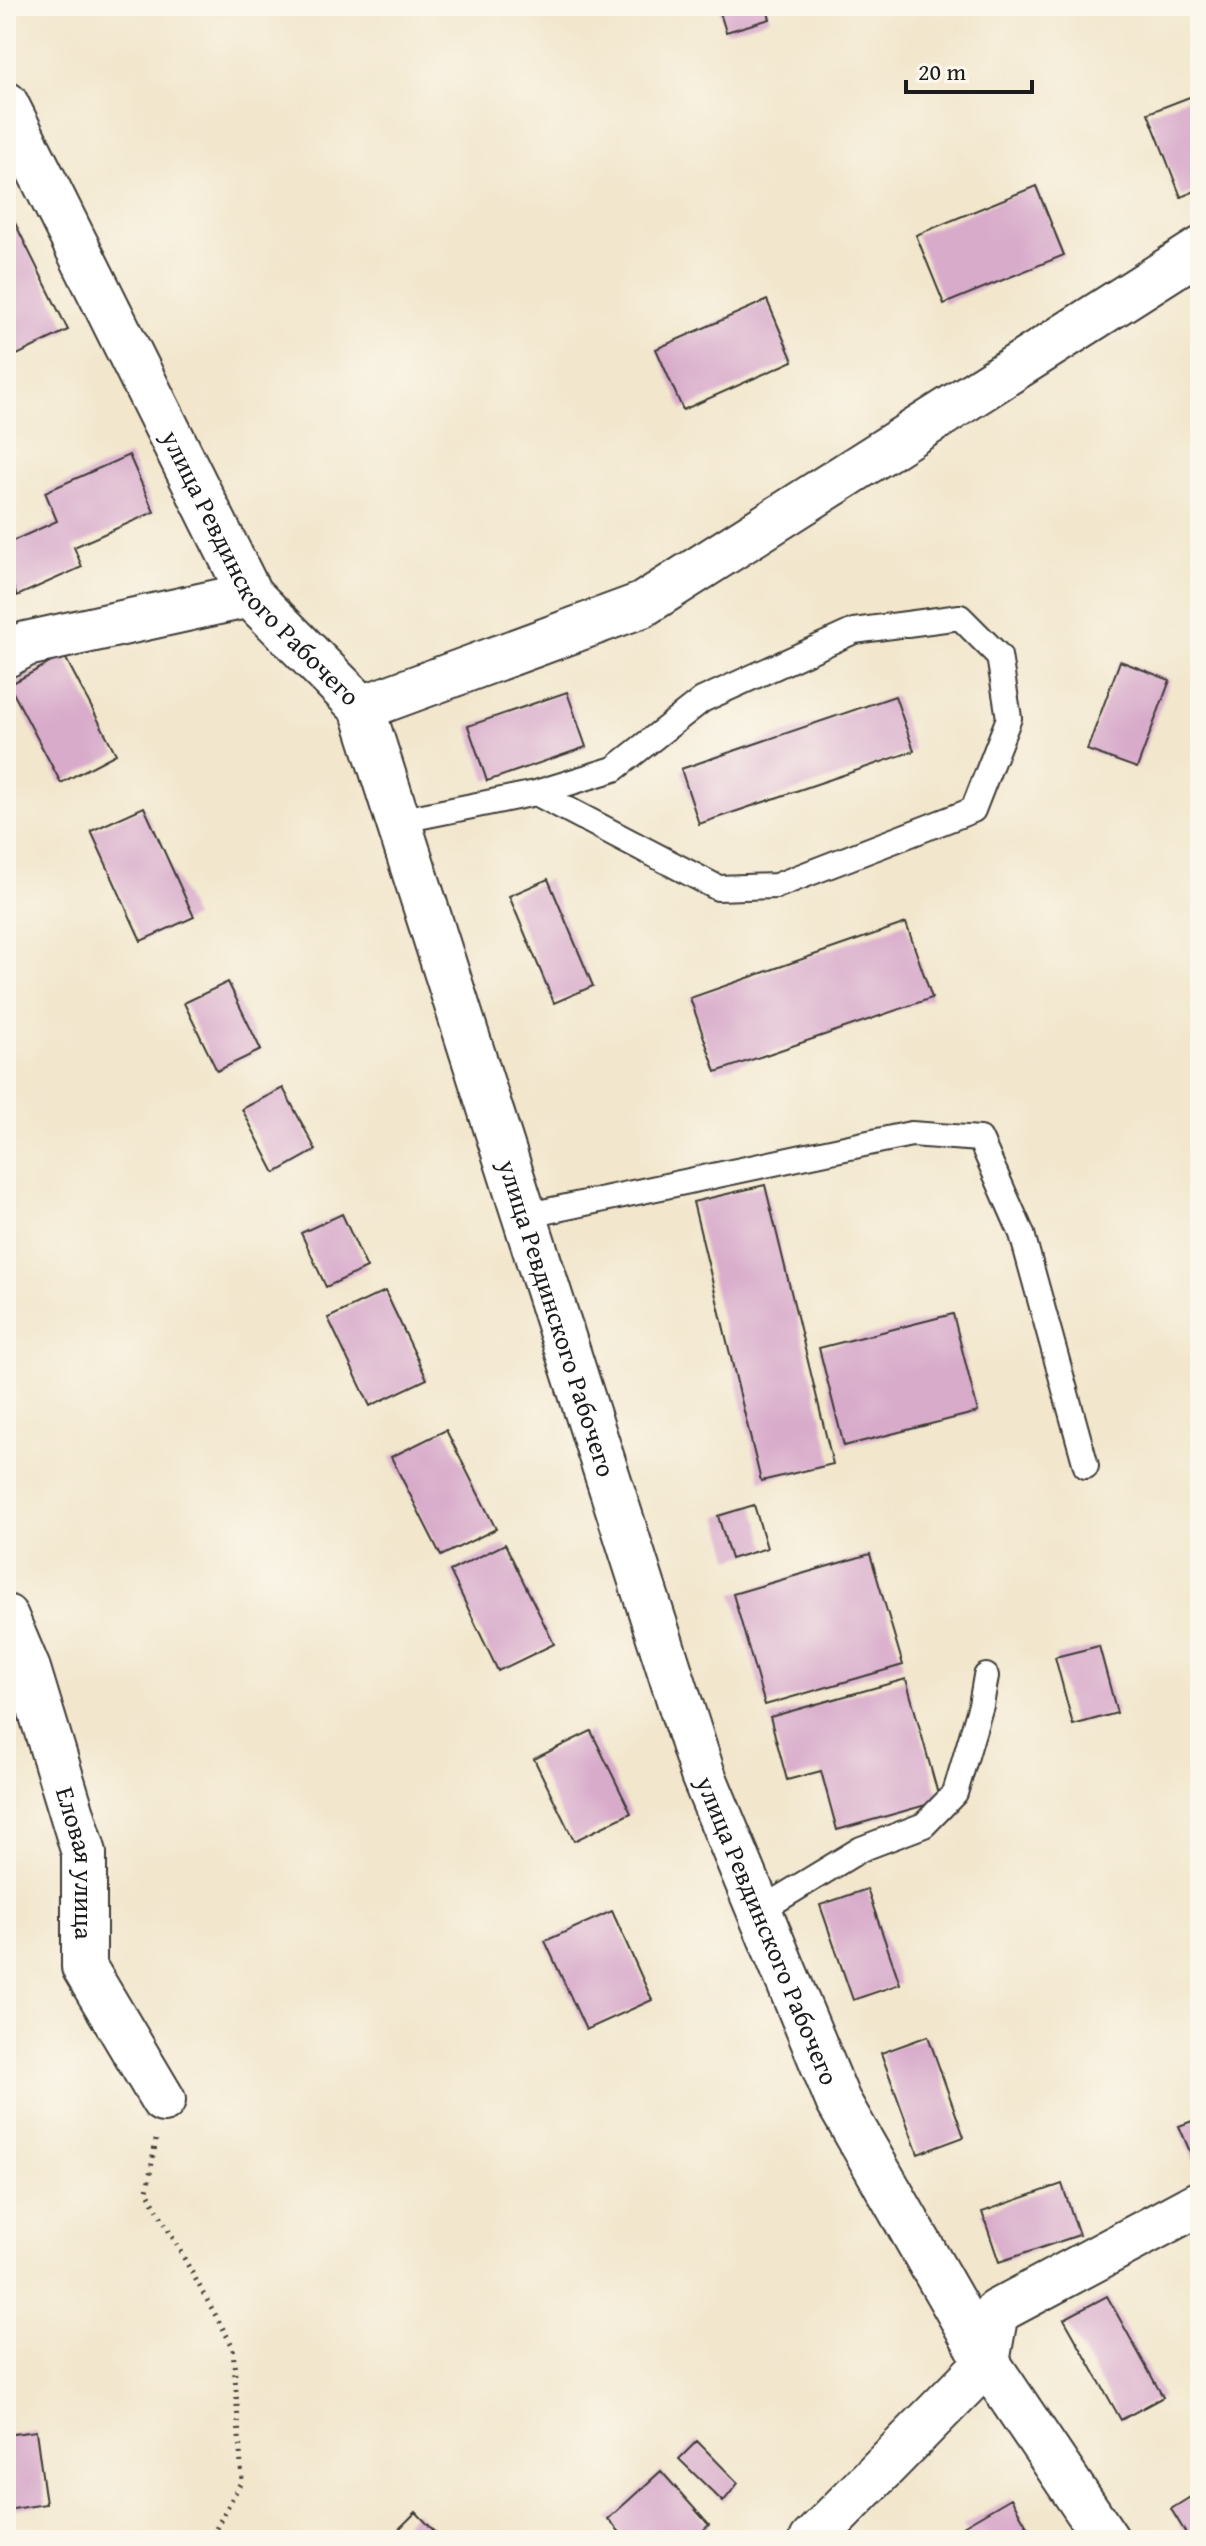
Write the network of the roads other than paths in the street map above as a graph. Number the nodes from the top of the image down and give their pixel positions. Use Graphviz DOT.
graph roads {
  1 [pos="6,104"];
  2 [pos="1200,250"];
  3 [pos="250,595"];
  4 [pos="6,655"];
  5 [pos="362,708"];
  6 [pos="536,793"];
  7 [pos="398,821"];
  8 [pos="524,1216"];
  9 [pos="1086,1466"];
  10 [pos="6,1617"];
  11 [pos="986,1676"];
  12 [pos="759,1911"];
  13 [pos="163,2100"];
  14 [pos="1200,2203"];
  15 [pos="987,2362"];
  16 [pos="812,2540"];
  17 [pos="1107,2540"];
  1 -- 3 [label="street, улица Ревдинского Рабочего"];
  2 -- 5 [label="street"];
  3 -- 4 [label="street"];
  3 -- 5 [label="street, улица Ревдинского Рабочего"];
  5 -- 7 [label="street, улица Ревдинского Рабочего"];
  6 -- 6 [label="lane"];
  6 -- 7 [label="lane"];
  7 -- 8 [label="street, улица Ревдинского Рабочего"];
  8 -- 9 [label="lane"];
  8 -- 12 [label="street, улица Ревдинского Рабочего"];
  10 -- 13 [label="street, Еловая улица"];
  11 -- 12 [label="lane"];
  12 -- 15 [label="street, улица Ревдинского Рабочего"];
  14 -- 15 [label="street"];
  15 -- 16 [label="street"];
  15 -- 17 [label="street, улица Ревдинского Рабочего"];
}
